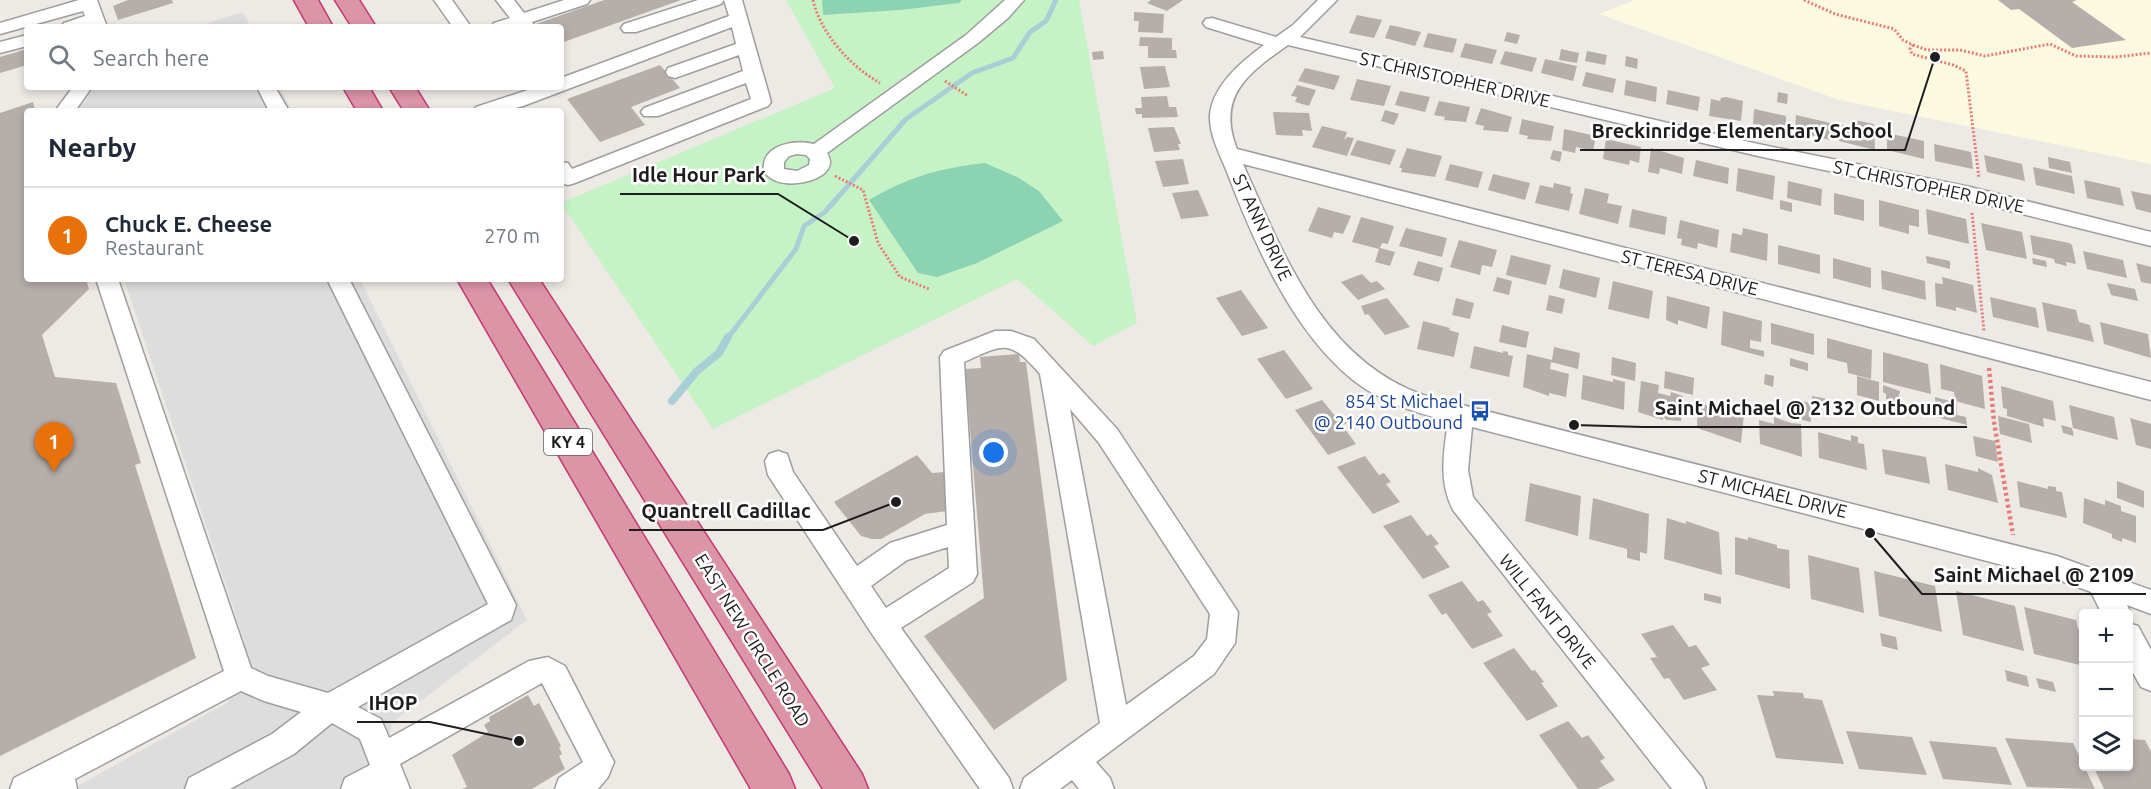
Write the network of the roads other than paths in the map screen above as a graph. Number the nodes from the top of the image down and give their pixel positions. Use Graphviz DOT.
graph roads {
  1 [pos="306,0"];
  2 [pos="347,0"];
  3 [pos="443,0"];
  4 [pos="505,0"];
  5 [pos="716,0"];
  6 [pos="1015,0"];
  7 [pos="1328,0"];
  8 [pos="571,1"];
  9 [pos="735,9"];
  10 [pos="93,12"];
  11 [pos="1212,23"];
  12 [pos="27,24"];
  13 [pos="75,24"];
  14 [pos="319,24"];
  15 [pos="362,24"];
  16 [pos="460,24"];
  17 [pos="523,24"];
  18 [pos="24,25"];
  19 [pos="630,28"];
  20 [pos="0,29"];
  21 [pos="24,41"];
  22 [pos="1282,42"];
  23 [pos="745,47"];
  24 [pos="0,48"];
  25 [pos="675,72"];
  26 [pos="753,74"];
  27 [pos="564,79"];
  28 [pos="81,90"];
  29 [pos="268,90"];
  30 [pos="358,90"];
  31 [pos="404,90"];
  32 [pos="540,90"];
  33 [pos="511,103"];
  34 [pos="66,108"];
  35 [pos="277,108"];
  36 [pos="368,108"];
  37 [pos="415,108"];
  38 [pos="494,108"];
  39 [pos="651,112"];
  40 [pos="816,152"];
  41 [pos="1230,154"];
  42 [pos="564,172"];
  43 [pos="2151,239"];
  44 [pos="108,282"];
  45 [pos="340,282"];
  46 [pos="474,282"];
  47 [pos="526,282"];
  48 [pos="1051,369"];
  49 [pos="2151,391"];
  50 [pos="1461,415"];
  51 [pos="778,461"];
  52 [pos="961,532"];
  53 [pos="2100,583"];
  54 [pos="854,584"];
  55 [pos="2151,602"];
  56 [pos="2114,609"];
  57 [pos="882,626"];
  58 [pos="2133,645"];
  59 [pos="240,677"];
  60 [pos="2151,678"];
  61 [pos="330,707"];
  62 [pos="1116,728"];
  63 [pos="1075,760"];
  64 [pos="388,773"];
  65 [pos="602,779"];
  66 [pos="60,780"];
  67 [pos="25,789"];
  68 [pos="200,789"];
  69 [pos="356,789"];
  70 [pos="570,789"];
  71 [pos="774,789"];
  72 [pos="847,789"];
  73 [pos="998,789"];
  74 [pos="1035,789"];
  75 [pos="1099,789"];
  76 [pos="1691,789"];
  1 -- 14 [label="highway"];
  2 -- 15 [label="highway"];
  3 -- 16 [label="street"];
  4 -- 17 [label="street"];
  5 -- 19 [label="street"];
  6 -- 40 [label="street"];
  7 -- 22 [label="street, ST ANN DRIVE"];
  8 -- 17 [label="street"];
  9 -- 23 [label="street"];
  9 -- 27 [label="street"];
  10 -- 12 [label="street"];
  10 -- 13 [label="street"];
  11 -- 22 [label="street"];
  18 -- 20 [label="street"];
  21 -- 24 [label="street"];
  22 -- 41 [label="street, ST ANN DRIVE"];
  22 -- 43 [label="street, ST CHRISTOPHER DRIVE"];
  23 -- 25 [label="street"];
  23 -- 26 [label="street"];
  26 -- 39 [label="street"];
  26 -- 42 [label="street"];
  28 -- 34 [label="street"];
  29 -- 35 [label="street"];
  30 -- 36 [label="highway"];
  31 -- 37 [label="highway"];
  32 -- 33 [label="street"];
  33 -- 38 [label="street"];
  41 -- 49 [label="street, ST TERESA DRIVE"];
  41 -- 50 [label="street, ST ANN DRIVE"];
  44 -- 59 [label="street"];
  45 -- 61 [label="street"];
  46 -- 71 [label="highway, KY 4"];
  47 -- 72 [label="highway, EAST NEW CIRCLE ROAD / KY 4"];
  48 -- 52 [label="street"];
  48 -- 62 [label="street"];
  48 -- 62 [label="street"];
  50 -- 53 [label="street, ST MICHAEL DRIVE"];
  50 -- 76 [label="street, WILL FANT DRIVE"];
  51 -- 54 [label="street"];
  52 -- 54 [label="street"];
  52 -- 57 [label="street"];
  53 -- 55 [label="street, ST MICHAEL DRIVE"];
  53 -- 56 [label="street"];
  54 -- 57 [label="street"];
  57 -- 73 [label="street"];
  58 -- 60 [label="street"];
  59 -- 61 [label="street"];
  59 -- 66 [label="street"];
  61 -- 64 [label="street"];
  61 -- 68 [label="street"];
  62 -- 63 [label="street"];
  63 -- 74 [label="street"];
  63 -- 75 [label="street"];
  64 -- 65 [label="street"];
  64 -- 69 [label="street"];
  65 -- 70 [label="street"];
  66 -- 67 [label="street"];
}
